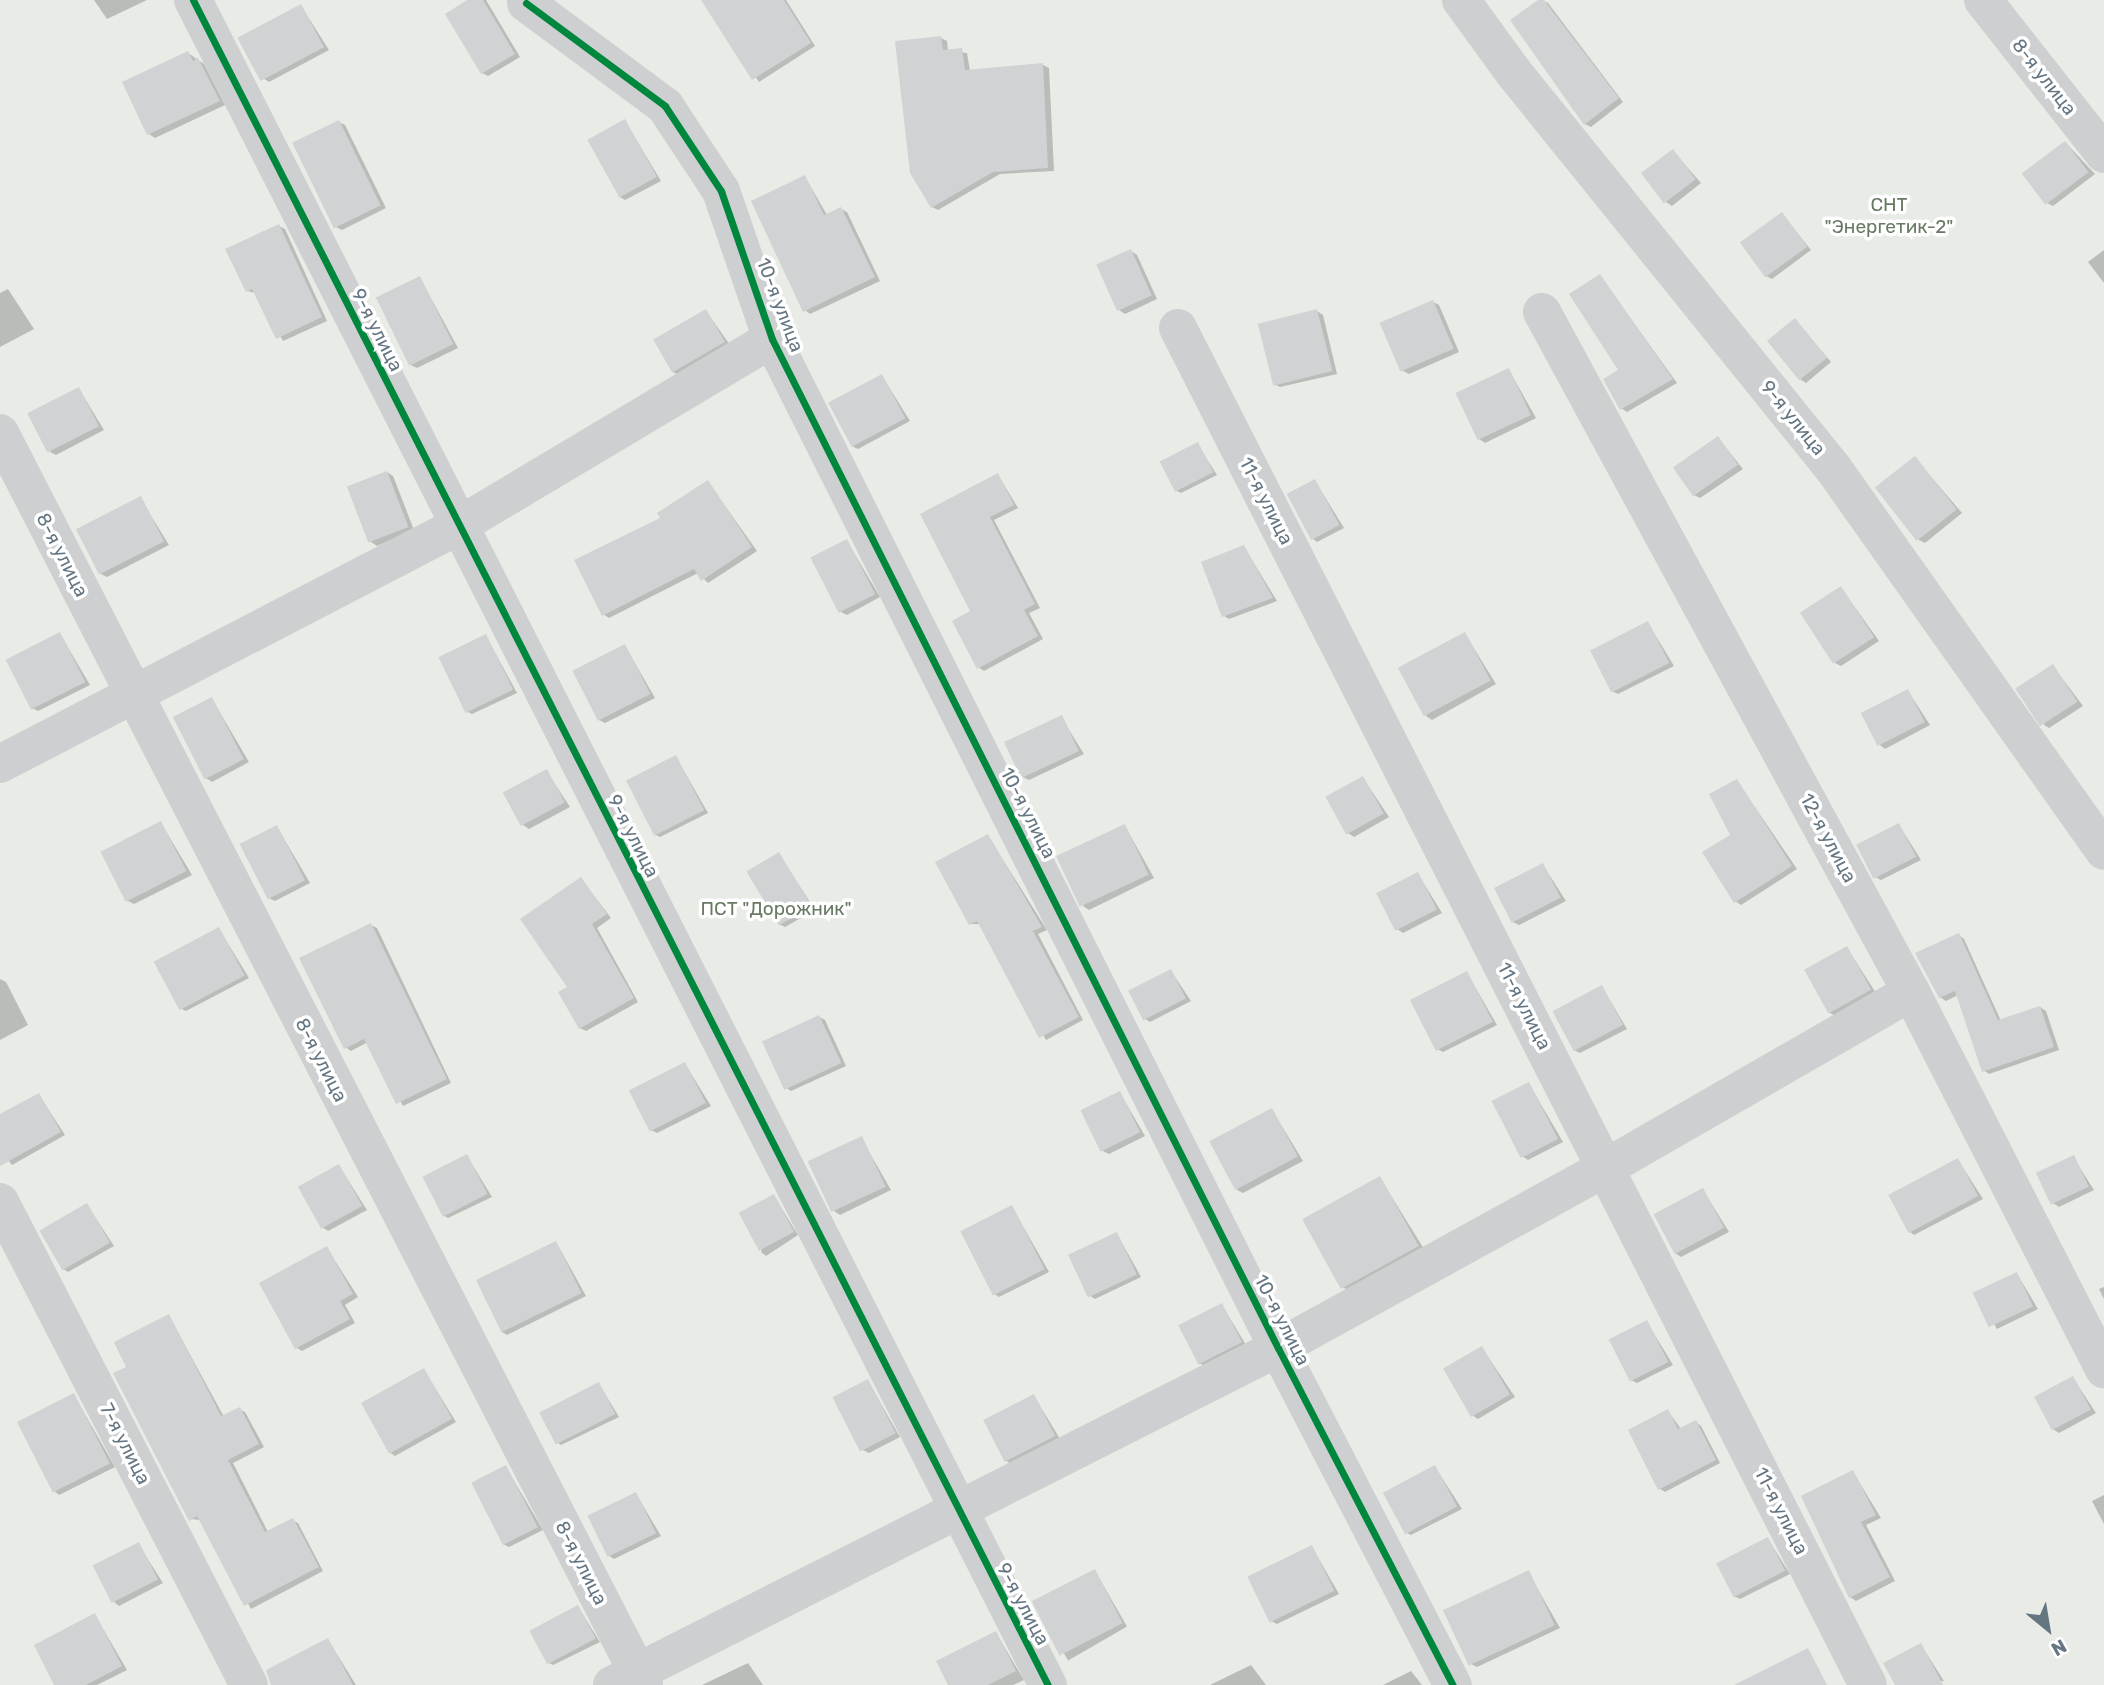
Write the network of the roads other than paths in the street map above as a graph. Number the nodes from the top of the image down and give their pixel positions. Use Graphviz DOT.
graph roads {
  1 [pos="193,0"];
  2 [pos="1461,0"];
  3 [pos="1983,0"];
  4 [pos="526,3"];
  5 [pos="2104,155"];
  6 [pos="1542,312"];
  7 [pos="1178,328"];
  8 [pos="772,339"];
  9 [pos="0,433"];
  10 [pos="458,526"];
  11 [pos="134,697"];
  12 [pos="0,764"];
  13 [pos="2104,851"];
  14 [pos="1911,992"];
  15 [pos="1607,1167"];
  16 [pos="0,1202"];
  17 [pos="1278,1348"];
  18 [pos="2104,1369"];
  19 [pos="955,1508"];
  20 [pos="631,1681"];
  21 [pos="249,1685"];
  22 [pos="1048,1685"];
  23 [pos="1453,1685"];
  24 [pos="1868,1685"];
  1 -- 10 [label="street, 9-я улица"];
  2 -- 13 [label="street, 9-я улица"];
  3 -- 5 [label="street, 8-я улица"];
  4 -- 8 [label="street, 10-я улица"];
  6 -- 14 [label="street, 12-я улица"];
  7 -- 15 [label="street, 11-я улица"];
  8 -- 10 [label="street"];
  8 -- 17 [label="street, 10-я улица"];
  9 -- 11 [label="street, 8-я улица"];
  10 -- 11 [label="street"];
  10 -- 19 [label="street, 9-я улица"];
  11 -- 12 [label="street"];
  11 -- 20 [label="street, 8-я улица"];
  14 -- 15 [label="street"];
  14 -- 18 [label="street, 12-я улица"];
  15 -- 17 [label="street"];
  15 -- 24 [label="street, 11-я улица"];
  16 -- 21 [label="street, 7-я улица"];
  17 -- 19 [label="street"];
  17 -- 23 [label="street, 10-я улица"];
  19 -- 20 [label="street"];
  19 -- 22 [label="street, 9-я улица"];
}
